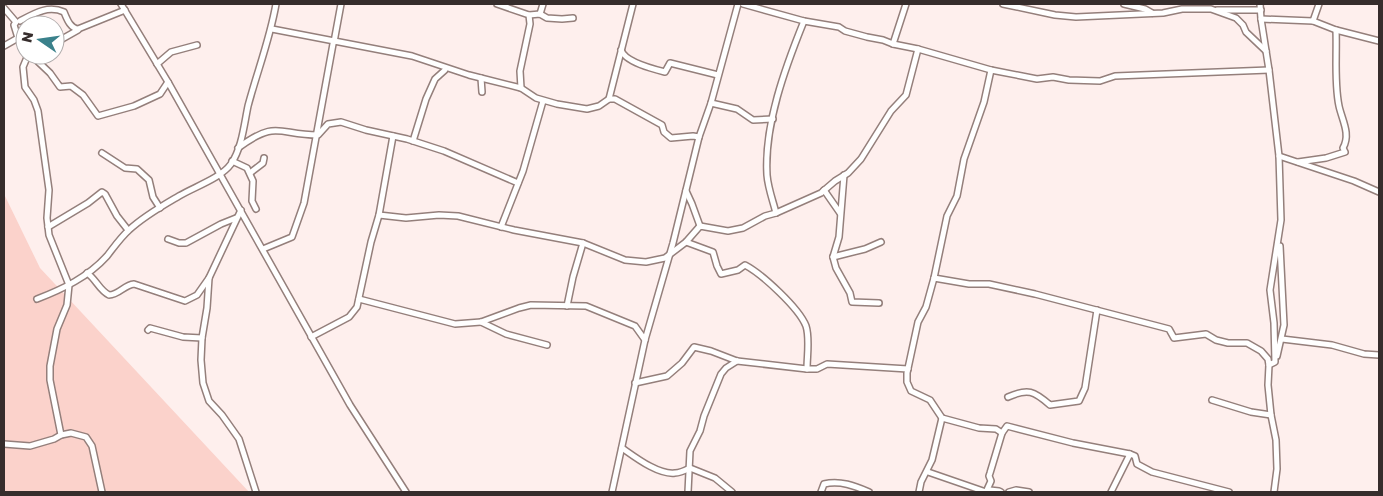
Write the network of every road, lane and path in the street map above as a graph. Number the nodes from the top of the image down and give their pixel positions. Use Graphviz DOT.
graph roads {
  1 [pos="121,4"];
  2 [pos="276,4"];
  3 [pos="341,4"];
  4 [pos="497,4"];
  5 [pos="543,4"];
  6 [pos="633,4"];
  7 [pos="738,4"];
  8 [pos="744,4"];
  9 [pos="906,4"];
  10 [pos="1003,4"];
  11 [pos="1124,4"];
  12 [pos="1319,4"];
  13 [pos="1244,7"];
  14 [pos="1261,7"];
  15 [pos="4,8"];
  16 [pos="125,10"];
  17 [pos="1215,10"];
  18 [pos="1152,13"];
  19 [pos="540,14"];
  20 [pos="31,15"];
  21 [pos="529,15"];
  22 [pos="573,18"];
  23 [pos="1261,19"];
  24 [pos="15,21"];
  25 [pos="804,21"];
  26 [pos="1313,21"];
  27 [pos="272,29"];
  28 [pos="78,30"];
  29 [pos="1336,30"];
  30 [pos="65,37"];
  31 [pos="15,40"];
  32 [pos="1379,41"];
  33 [pos="333,43"];
  34 [pos="893,44"];
  35 [pos="197,45"];
  36 [pos="4,46"];
  37 [pos="918,49"];
  38 [pos="621,50"];
  39 [pos="1267,51"];
  40 [pos="157,64"];
  41 [pos="24,65"];
  42 [pos="41,65"];
  43 [pos="445,70"];
  44 [pos="991,70"];
  45 [pos="1269,70"];
  46 [pos="718,75"];
  47 [pos="481,78"];
  48 [pos="168,82"];
  49 [pos="521,88"];
  50 [pos="482,92"];
  51 [pos="609,99"];
  52 [pos="543,100"];
  53 [pos="711,103"];
  54 [pos="772,119"];
  55 [pos="316,136"];
  56 [pos="393,136"];
  57 [pos="700,137"];
  58 [pos="413,141"];
  59 [pos="238,148"];
  60 [pos="102,153"];
  61 [pos="1279,156"];
  62 [pos="264,158"];
  63 [pos="232,161"];
  64 [pos="1298,162"];
  65 [pos="250,173"];
  66 [pos="220,174"];
  67 [pos="844,175"];
  68 [pos="518,183"];
  69 [pos="824,190"];
  70 [pos="686,191"];
  71 [pos="1379,192"];
  72 [pos="160,208"];
  73 [pos="256,209"];
  74 [pos="241,210"];
  75 [pos="776,213"];
  76 [pos="841,214"];
  77 [pos="379,215"];
  78 [pos="237,218"];
  79 [pos="700,226"];
  80 [pos="48,227"];
  81 [pos="501,227"];
  82 [pos="128,230"];
  83 [pos="1279,237"];
  84 [pos="168,239"];
  85 [pos="686,242"];
  86 [pos="881,242"];
  87 [pos="584,243"];
  88 [pos="263,249"];
  89 [pos="669,255"];
  90 [pos="833,258"];
  91 [pos="87,273"];
  92 [pos="210,278"];
  93 [pos="934,278"];
  94 [pos="69,285"];
  95 [pos="36,299"];
  96 [pos="358,299"];
  97 [pos="879,303"];
  98 [pos="567,306"];
  99 [pos="1097,310"];
  100 [pos="481,322"];
  101 [pos="148,330"];
  102 [pos="311,337"];
  103 [pos="202,338"];
  104 [pos="1282,338"];
  105 [pos="644,340"];
  106 [pos="547,345"];
  107 [pos="1379,355"];
  108 [pos="736,361"];
  109 [pos="1275,362"];
  110 [pos="1269,365"];
  111 [pos="807,369"];
  112 [pos="908,369"];
  113 [pos="635,383"];
  114 [pos="1008,397"];
  115 [pos="1212,400"];
  116 [pos="1271,415"];
  117 [pos="942,418"];
  118 [pos="1002,433"];
  119 [pos="60,435"];
  120 [pos="4,444"];
  121 [pos="622,448"];
  122 [pos="1130,454"];
  123 [pos="690,468"];
  124 [pos="928,472"];
  125 [pos="1215,491"];
  126 [pos="102,492"];
  127 [pos="256,492"];
  128 [pos="406,492"];
  129 [pos="612,492"];
  130 [pos="688,492"];
  131 [pos="732,492"];
  132 [pos="821,492"];
  133 [pos="869,492"];
  134 [pos="919,492"];
  135 [pos="986,492"];
  136 [pos="1001,492"];
  137 [pos="1009,492"];
  138 [pos="1029,492"];
  139 [pos="1111,492"];
  140 [pos="1229,492"];
  141 [pos="1274,492"];
  1 -- 16 [label="street"];
  2 -- 27 [label="street"];
  3 -- 33 [label="street"];
  4 -- 21 [label="street"];
  5 -- 19 [label="street"];
  6 -- 38 [label="street"];
  7 -- 46 [label="street"];
  8 -- 25 [label="street"];
  9 -- 34 [label="street"];
  10 -- 18 [label="street"];
  11 -- 18 [label="street"];
  12 -- 26 [label="street"];
  13 -- 14 [label="street"];
  13 -- 17 [label="street"];
  14 -- 23 [label="street"];
  15 -- 24 [label="street"];
  16 -- 28 [label="street"];
  16 -- 40 [label="street"];
  17 -- 18 [label="street"];
  17 -- 39 [label="street"];
  19 -- 21 [label="street"];
  19 -- 22 [label="street"];
  20 -- 28 [label="street"];
  21 -- 49 [label="street"];
  23 -- 26 [label="street"];
  23 -- 39 [label="street"];
  25 -- 34 [label="street"];
  25 -- 54 [label="street"];
  26 -- 29 [label="street"];
  27 -- 33 [label="street"];
  27 -- 59 [label="street"];
  28 -- 30 [label="street"];
  29 -- 32 [label="street"];
  29 -- 64 [label="street"];
  31 -- 36 [label="street"];
  33 -- 47 [label="street"];
  33 -- 55 [label="street"];
  34 -- 37 [label="street"];
  35 -- 40 [label="street"];
  37 -- 44 [label="street"];
  37 -- 67 [label="street"];
  38 -- 46 [label="street"];
  38 -- 51 [label="street"];
  39 -- 45 [label="street"];
  40 -- 48 [label="street"];
  41 -- 80 [label="street"];
  42 -- 48 [label="street"];
  43 -- 58 [label="street"];
  44 -- 45 [label="street"];
  44 -- 93 [label="street"];
  45 -- 61 [label="street"];
  46 -- 53 [label="street"];
  47 -- 49 [label="street"];
  47 -- 50 [label="street"];
  48 -- 66 [label="street"];
  49 -- 52 [label="street"];
  51 -- 52 [label="street"];
  51 -- 57 [label="street"];
  52 -- 68 [label="street"];
  53 -- 54 [label="street"];
  53 -- 57 [label="street"];
  54 -- 75 [label="street"];
  55 -- 56 [label="street"];
  55 -- 59 [label="street"];
  55 -- 88 [label="street"];
  56 -- 58 [label="street"];
  56 -- 77 [label="street"];
  57 -- 70 [label="street"];
  58 -- 68 [label="street"];
  59 -- 63 [label="street"];
  60 -- 72 [label="street"];
  61 -- 64 [label="street"];
  61 -- 83 [label="street"];
  62 -- 65 [label="street"];
  63 -- 65 [label="street"];
  63 -- 66 [label="street"];
  64 -- 71 [label="street"];
  65 -- 73 [label="street"];
  66 -- 72 [label="street"];
  66 -- 74 [label="street"];
  67 -- 69 [label="street"];
  67 -- 76 [label="street"];
  68 -- 81 [label="street"];
  69 -- 75 [label="street"];
  69 -- 76 [label="street"];
  70 -- 79 [label="street"];
  70 -- 89 [label="street"];
  72 -- 82 [label="street"];
  74 -- 78 [label="street"];
  74 -- 88 [label="street"];
  75 -- 79 [label="street"];
  76 -- 90 [label="street"];
  77 -- 81 [label="street"];
  77 -- 96 [label="street"];
  78 -- 84 [label="street"];
  78 -- 92 [label="street"];
  79 -- 85 [label="street"];
  80 -- 82 [label="street"];
  80 -- 94 [label="street"];
  81 -- 87 [label="street"];
  82 -- 91 [label="street"];
  83 -- 104 [label="street"];
  83 -- 109 [label="street"];
  85 -- 89 [label="street"];
  85 -- 111 [label="street"];
  86 -- 90 [label="street"];
  87 -- 89 [label="street"];
  87 -- 98 [label="street"];
  88 -- 102 [label="street"];
  89 -- 105 [label="street"];
  90 -- 97 [label="street"];
  91 -- 92 [label="street"];
  91 -- 94 [label="street"];
  92 -- 103 [label="street"];
  93 -- 99 [label="street"];
  93 -- 112 [label="street"];
  94 -- 95 [label="street"];
  94 -- 119 [label="street"];
  96 -- 100 [label="street"];
  96 -- 102 [label="street"];
  98 -- 100 [label="street"];
  98 -- 105 [label="street"];
  99 -- 110 [label="street"];
  99 -- 114 [label="street"];
  100 -- 106 [label="street"];
  101 -- 103 [label="street"];
  102 -- 128 [label="street"];
  103 -- 127 [label="street"];
  104 -- 107 [label="street"];
  104 -- 109 [label="street"];
  105 -- 113 [label="street"];
  108 -- 111 [label="street"];
  108 -- 113 [label="street"];
  108 -- 123 [label="street"];
  109 -- 110 [label="street"];
  110 -- 116 [label="street"];
  111 -- 112 [label="street"];
  112 -- 117 [label="street"];
  113 -- 121 [label="street"];
  115 -- 116 [label="street"];
  116 -- 141 [label="street"];
  117 -- 118 [label="street"];
  117 -- 124 [label="street"];
  118 -- 122 [label="street"];
  118 -- 135 [label="street"];
  119 -- 120 [label="street"];
  119 -- 126 [label="street"];
  121 -- 123 [label="street"];
  121 -- 129 [label="street"];
  122 -- 125 [label="street"];
  122 -- 139 [label="street"];
  123 -- 130 [label="street"];
  123 -- 131 [label="street"];
  124 -- 134 [label="street"];
  124 -- 135 [label="street"];
  125 -- 140 [label="street"];
  132 -- 133 [label="street"];
  135 -- 136 [label="street"];
  137 -- 138 [label="street"];
}
